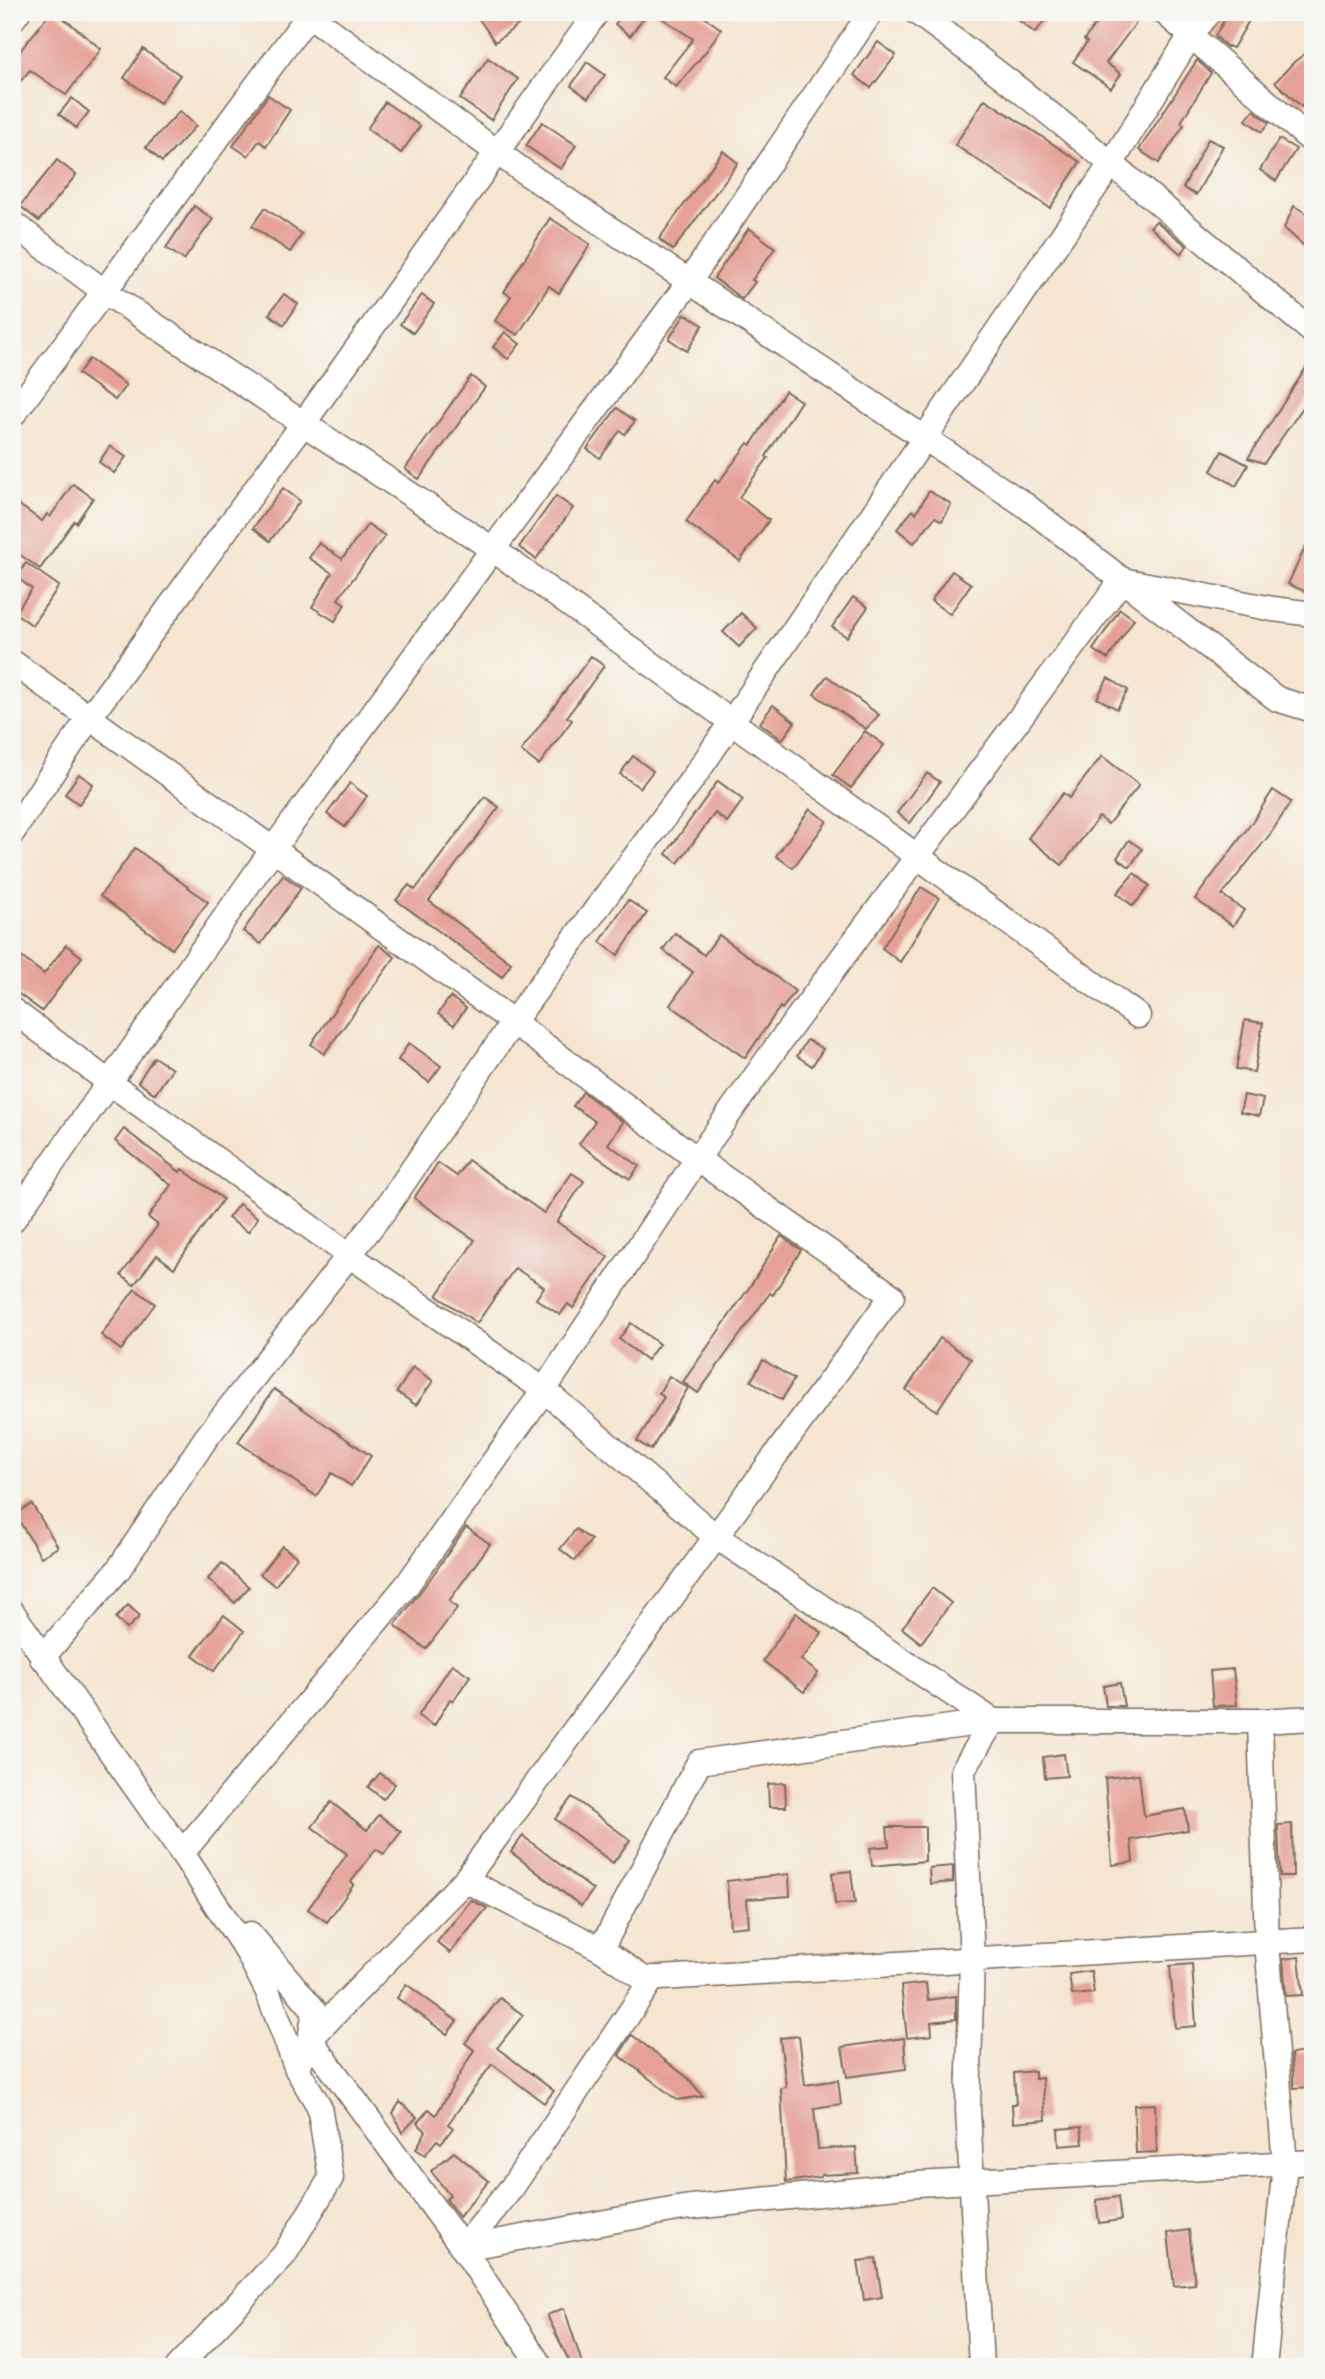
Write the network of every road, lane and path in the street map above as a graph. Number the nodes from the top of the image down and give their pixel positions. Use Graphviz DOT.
graph roads {
  1 [pos="18,12"];
  2 [pos="597,12"];
  3 [pos="871,12"];
  4 [pos="916,12"];
  5 [pos="1164,12"];
  6 [pos="1209,12"];
  7 [pos="309,13"];
  8 [pos="12,20"];
  9 [pos="1191,36"];
  10 [pos="1313,142"];
  11 [pos="498,153"];
  12 [pos="1111,164"];
  13 [pos="12,223"];
  14 [pos="689,282"];
  15 [pos="105,292"];
  16 [pos="1313,332"];
  17 [pos="12,416"];
  18 [pos="303,424"];
  19 [pos="925,438"];
  20 [pos="494,550"];
  21 [pos="1122,580"];
  22 [pos="1313,614"];
  23 [pos="12,662"];
  24 [pos="1313,710"];
  25 [pos="89,718"];
  26 [pos="731,723"];
  27 [pos="12,833"];
  28 [pos="273,849"];
  29 [pos="916,856"];
  30 [pos="12,1010"];
  31 [pos="1138,1016"];
  32 [pos="513,1022"];
  33 [pos="110,1083"];
  34 [pos="697,1159"];
  35 [pos="12,1221"];
  36 [pos="349,1255"];
  37 [pos="544,1390"];
  38 [pos="715,1536"];
  39 [pos="12,1612"];
  40 [pos="43,1658"];
  41 [pos="1313,1718"];
  42 [pos="993,1721"];
  43 [pos="1260,1721"];
  44 [pos="182,1853"];
  45 [pos="465,1880"];
  46 [pos="1313,1939"];
  47 [pos="1267,1942"];
  48 [pos="601,1949"];
  49 [pos="972,1959"];
  50 [pos="653,1978"];
  51 [pos="310,2039"];
  52 [pos="298,2069"];
  53 [pos="1313,2162"];
  54 [pos="1284,2165"];
  55 [pos="971,2181"];
  56 [pos="463,2248"];
  57 [pos="178,2367"];
  58 [pos="541,2367"];
  59 [pos="981,2367"];
  60 [pos="1264,2367"];
  1 -- 8 [label="street"];
  2 -- 11 [label="street"];
  3 -- 14 [label="street"];
  4 -- 12 [label="street"];
  5 -- 9 [label="street"];
  6 -- 9 [label="street"];
  7 -- 11 [label="street"];
  7 -- 15 [label="street"];
  9 -- 10 [label="street"];
  9 -- 12 [label="street"];
  11 -- 14 [label="street"];
  11 -- 18 [label="street"];
  12 -- 16 [label="street"];
  12 -- 19 [label="street"];
  13 -- 15 [label="street"];
  14 -- 19 [label="street"];
  14 -- 20 [label="street"];
  15 -- 17 [label="street"];
  15 -- 18 [label="street"];
  18 -- 20 [label="street"];
  18 -- 25 [label="street"];
  19 -- 21 [label="street"];
  19 -- 26 [label="street"];
  20 -- 26 [label="street"];
  20 -- 28 [label="street"];
  21 -- 22 [label="street"];
  21 -- 24 [label="street"];
  21 -- 29 [label="street"];
  23 -- 25 [label="street"];
  25 -- 27 [label="street"];
  25 -- 28 [label="street"];
  26 -- 29 [label="street"];
  26 -- 32 [label="street"];
  28 -- 32 [label="street"];
  28 -- 33 [label="street"];
  29 -- 31 [label="street"];
  29 -- 34 [label="street"];
  30 -- 33 [label="street"];
  32 -- 34 [label="street"];
  32 -- 36 [label="street"];
  33 -- 35 [label="street"];
  33 -- 36 [label="street"];
  34 -- 37 [label="street"];
  34 -- 38 [label="street"];
  36 -- 37 [label="street"];
  36 -- 40 [label="street"];
  37 -- 38 [label="street"];
  37 -- 44 [label="street"];
  38 -- 42 [label="street"];
  38 -- 45 [label="street"];
  39 -- 40 [label="street"];
  40 -- 44 [label="street"];
  41 -- 43 [label="street"];
  42 -- 43 [label="street"];
  42 -- 48 [label="street"];
  42 -- 49 [label="street"];
  43 -- 47 [label="street"];
  44 -- 51 [label="street"];
  44 -- 52 [label="street"];
  45 -- 48 [label="street"];
  45 -- 51 [label="street"];
  46 -- 47 [label="street"];
  47 -- 49 [label="street"];
  47 -- 54 [label="street"];
  48 -- 50 [label="street"];
  49 -- 50 [label="street"];
  49 -- 55 [label="street"];
  50 -- 56 [label="street"];
  51 -- 52 [label="street"];
  51 -- 56 [label="street"];
  52 -- 57 [label="street"];
  53 -- 54 [label="street"];
  54 -- 55 [label="street"];
  54 -- 60 [label="street"];
  55 -- 56 [label="street"];
  55 -- 59 [label="street"];
  56 -- 58 [label="street"];
}
